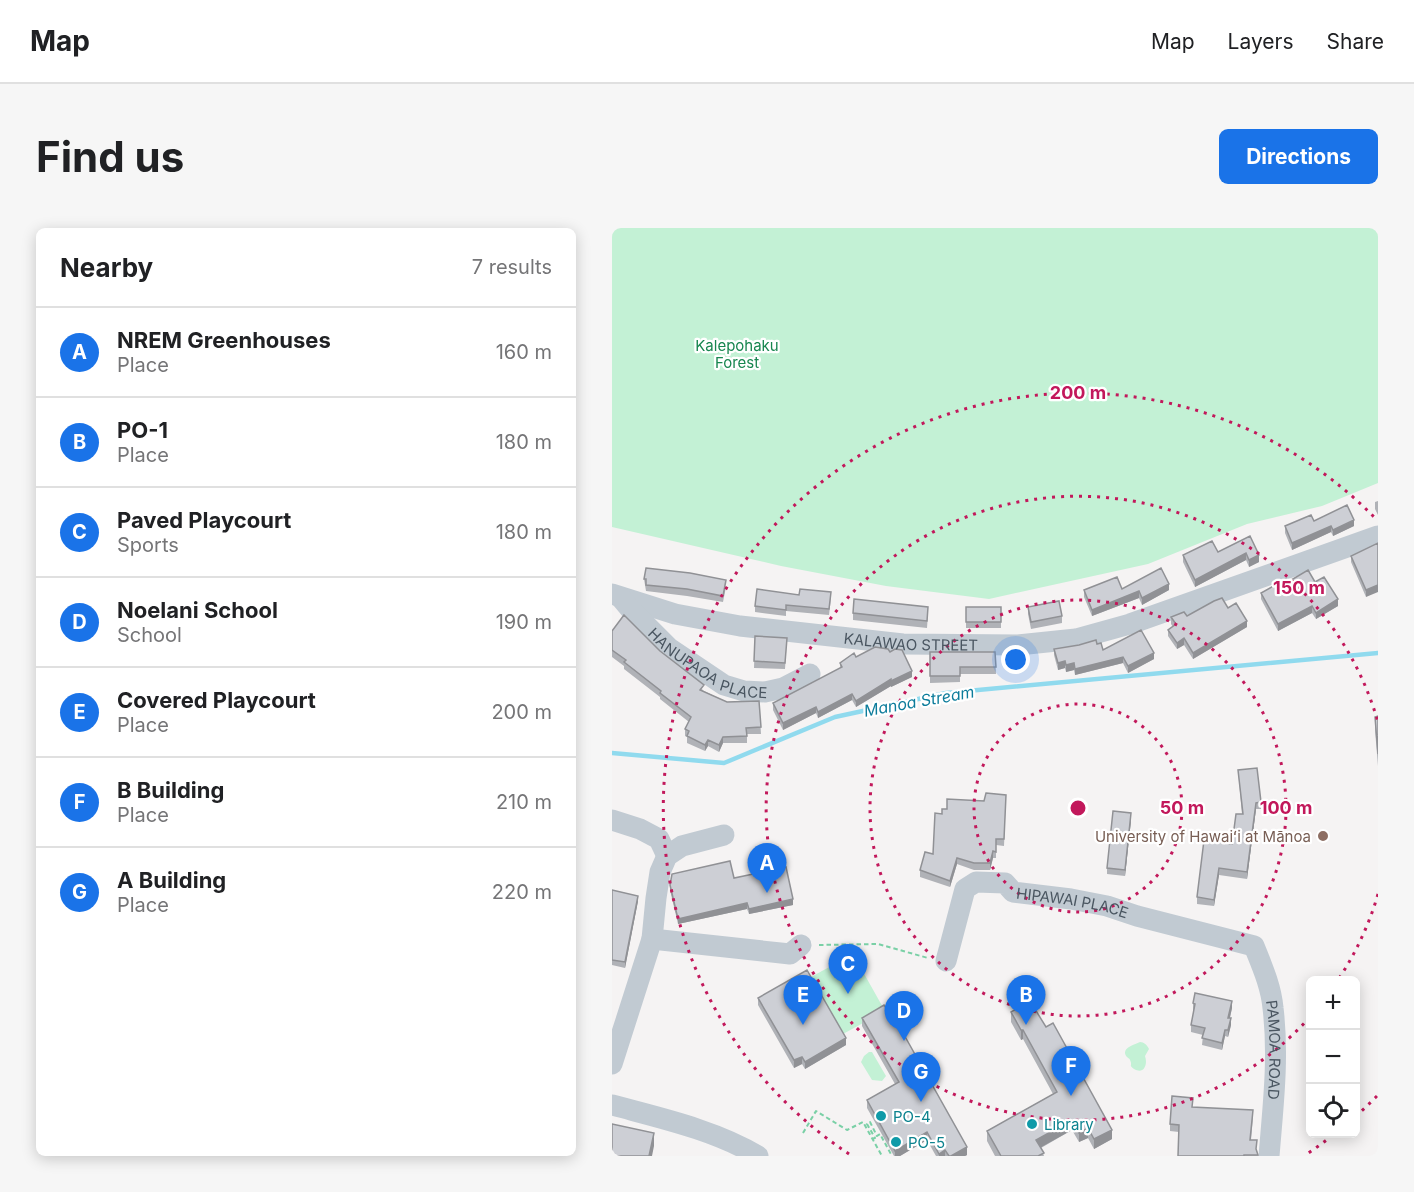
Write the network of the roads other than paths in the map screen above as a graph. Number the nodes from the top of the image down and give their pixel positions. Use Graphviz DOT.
graph roads {
  1 [pos="1378,536"];
  2 [pos="616,596"];
  3 [pos="675,614"];
  4 [pos="669,648"];
  5 [pos="810,674"];
  6 [pos="612,820"];
  7 [pos="723,835"];
  8 [pos="667,856"];
  9 [pos="652,939"];
  10 [pos="801,945"];
  11 [pos="1254,946"];
  12 [pos="946,961"];
  13 [pos="614,1052"];
  14 [pos="612,1105"];
  15 [pos="758,1156"];
  16 [pos="1269,1156"];
  1 -- 3 [label="street, KALAWAO STREET"];
  2 -- 3 [label="street, KALAWAO STREET"];
  2 -- 4 [label="street, HANUPAOA PLACE"];
  3 -- 4 [label="street"];
  4 -- 5 [label="street, HANUPAOA PLACE"];
  6 -- 8 [label="street"];
  7 -- 8 [label="street"];
  8 -- 9 [label="street"];
  9 -- 10 [label="street"];
  9 -- 13 [label="street"];
  11 -- 12 [label="street, HIPAWAI PLACE"];
  11 -- 16 [label="street, PAMOA ROAD"];
  14 -- 15 [label="street"];
}
